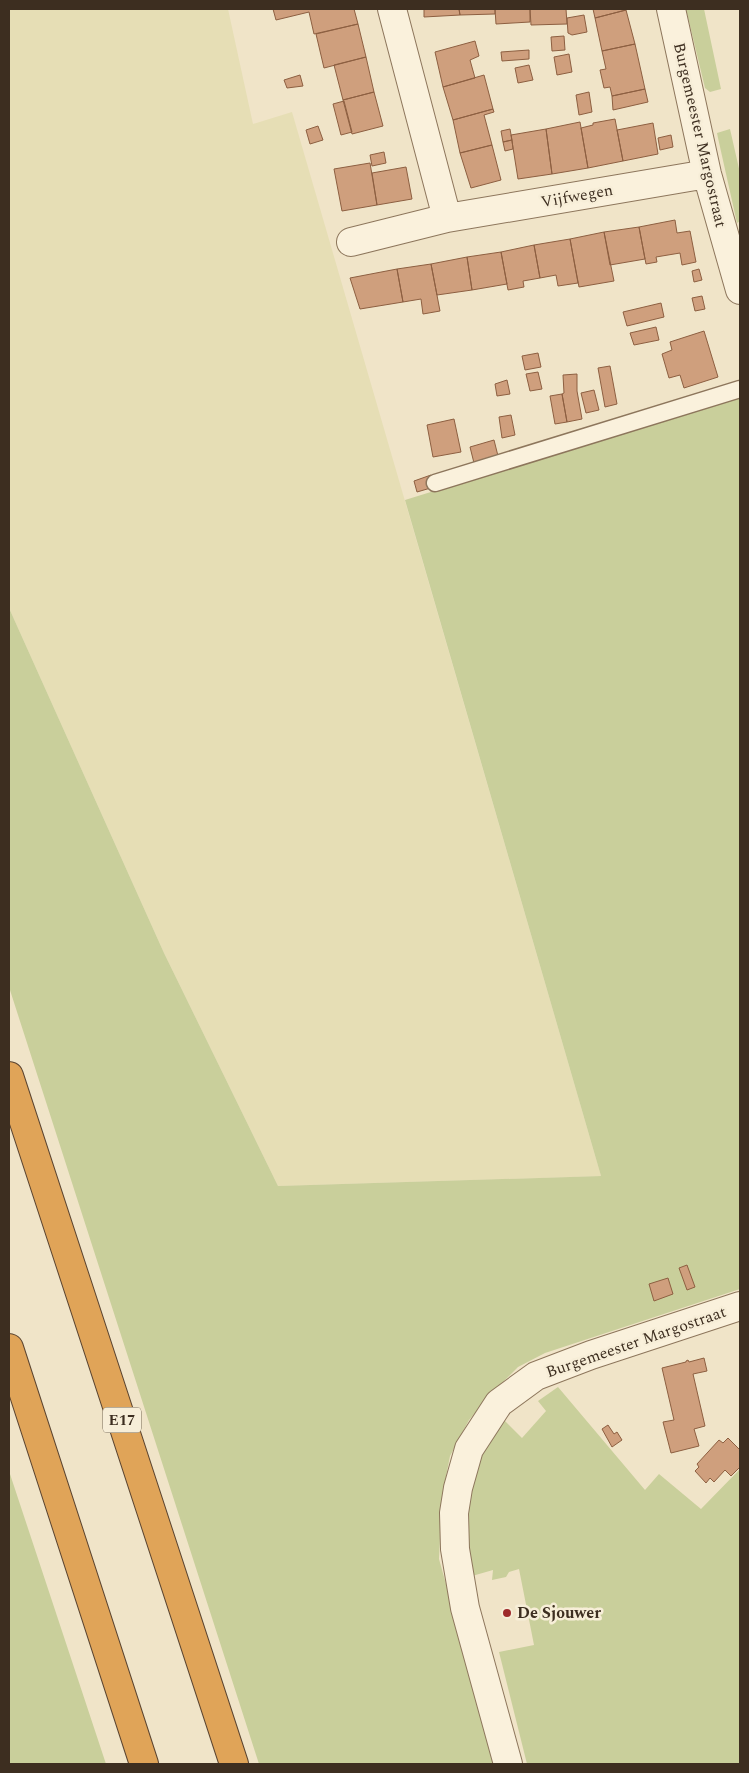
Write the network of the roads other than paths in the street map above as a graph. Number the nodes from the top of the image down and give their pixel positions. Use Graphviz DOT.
graph roads {
  1 [pos="392,9"];
  2 [pos="671,9"];
  3 [pos="707,174"];
  4 [pos="446,218"];
  5 [pos="351,242"];
  6 [pos="740,290"];
  7 [pos="740,389"];
  8 [pos="435,483"];
  9 [pos="9,1076"];
  10 [pos="740,1306"];
  11 [pos="9,1348"];
  12 [pos="144,1764"];
  13 [pos="234,1764"];
  14 [pos="508,1764"];
  1 -- 4 [label="street"];
  2 -- 3 [label="street, Burgemeester Margostraat"];
  3 -- 4 [label="street, Vijfwegen"];
  3 -- 6 [label="street, Burgemeester Margostraat"];
  4 -- 5 [label="street, Vijfwegen"];
  7 -- 8 [label="lane"];
  9 -- 13 [label="highway, E17"];
  10 -- 14 [label="street, Burgemeester Margostraat"];
  11 -- 12 [label="highway"];
}
